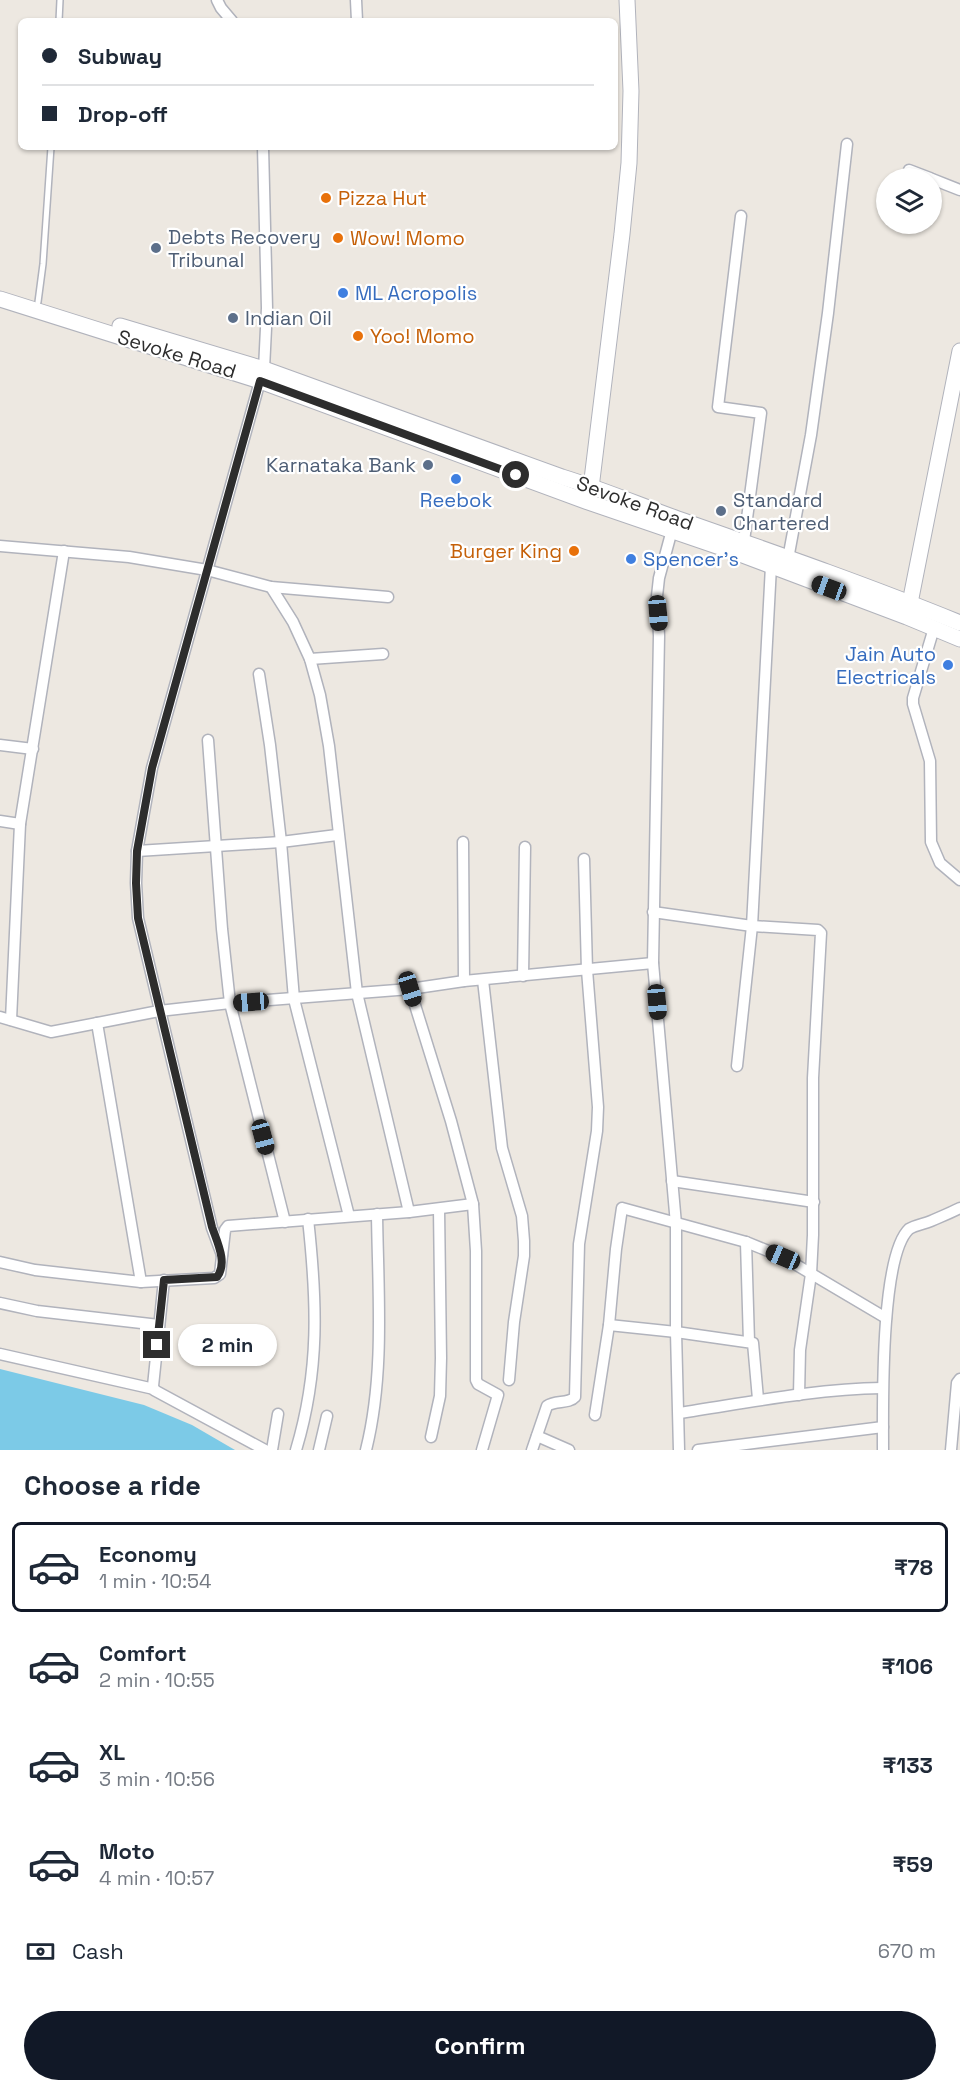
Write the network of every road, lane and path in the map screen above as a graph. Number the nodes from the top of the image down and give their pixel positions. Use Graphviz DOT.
graph roads {
  1 [pos="60,0"];
  2 [pos="217,0"];
  3 [pos="356,0"];
  4 [pos="627,0"];
  5 [pos="59,18"];
  6 [pos="229,18"];
  7 [pos="357,18"];
  8 [pos="847,144"];
  9 [pos="51,150"];
  10 [pos="263,150"];
  11 [pos="942,183"];
  12 [pos="960,190"];
  13 [pos="741,216"];
  14 [pos="0,288"];
  15 [pos="0,299"];
  16 [pos="38,302"];
  17 [pos="960,351"];
  18 [pos="262,375"];
  19 [pos="560,484"];
  20 [pos="593,486"];
  21 [pos="588,502"];
  22 [pos="672,530"];
  23 [pos="744,541"];
  24 [pos="0,546"];
  25 [pos="64,551"];
  26 [pos="788,559"];
  27 [pos="771,566"];
  28 [pos="207,570"];
  29 [pos="271,586"];
  30 [pos="388,597"];
  31 [pos="908,610"];
  32 [pos="960,622"];
  33 [pos="934,628"];
  34 [pos="960,639"];
  35 [pos="383,654"];
  36 [pos="310,659"];
  37 [pos="259,674"];
  38 [pos="208,740"];
  39 [pos="0,745"];
  40 [pos="33,749"];
  41 [pos="0,821"];
  42 [pos="20,824"];
  43 [pos="338,836"];
  44 [pos="281,842"];
  45 [pos="463,842"];
  46 [pos="216,847"];
  47 [pos="525,847"];
  48 [pos="137,851"];
  49 [pos="584,858"];
  50 [pos="960,880"];
  51 [pos="653,912"];
  52 [pos="752,926"];
  53 [pos="653,963"];
  54 [pos="587,969"];
  55 [pos="523,976"];
  56 [pos="483,980"];
  57 [pos="464,981"];
  58 [pos="410,989"];
  59 [pos="357,993"];
  60 [pos="294,999"];
  61 [pos="230,1003"];
  62 [pos="159,1011"];
  63 [pos="5,1018"];
  64 [pos="97,1023"];
  65 [pos="737,1066"];
  66 [pos="672,1181"];
  67 [pos="814,1202"];
  68 [pos="473,1204"];
  69 [pos="960,1208"];
  70 [pos="439,1209"];
  71 [pos="409,1212"];
  72 [pos="377,1214"];
  73 [pos="349,1216"];
  74 [pos="308,1219"];
  75 [pos="285,1222"];
  76 [pos="676,1224"];
  77 [pos="746,1242"];
  78 [pos="222,1256"];
  79 [pos="0,1262"];
  80 [pos="811,1274"];
  81 [pos="164,1280"];
  82 [pos="141,1282"];
  83 [pos="0,1303"];
  84 [pos="886,1318"];
  85 [pos="159,1325"];
  86 [pos="609,1325"];
  87 [pos="676,1332"];
  88 [pos="749,1342"];
  89 [pos="0,1354"];
  90 [pos="960,1379"];
  91 [pos="509,1380"];
  92 [pos="882,1388"];
  93 [pos="153,1389"];
  94 [pos="799,1395"];
  95 [pos="758,1399"];
  96 [pos="679,1413"];
  97 [pos="278,1414"];
  98 [pos="595,1415"];
  99 [pos="327,1416"];
  100 [pos="883,1427"];
  101 [pos="537,1436"];
  102 [pos="431,1437"];
  103 [pos="265,1450"];
  104 [pos="272,1450"];
  105 [pos="296,1450"];
  106 [pos="319,1450"];
  107 [pos="366,1450"];
  108 [pos="482,1450"];
  109 [pos="532,1450"];
  110 [pos="569,1450"];
  111 [pos="679,1450"];
  112 [pos="698,1450"];
  113 [pos="883,1450"];
  114 [pos="951,1450"];
  1 -- 5 [label="lane"];
  2 -- 6 [label="street"];
  3 -- 7 [label="street"];
  4 -- 20 [label="main road"];
  8 -- 26 [label="street"];
  9 -- 16 [label="lane"];
  10 -- 18 [label="street"];
  11 -- 12 [label="street"];
  13 -- 23 [label="street"];
  14 -- 16 [label="main road, Sevoke Road"];
  15 -- 18 [label="main road, Sevoke Road"];
  16 -- 18 [label="main road, Sevoke Road"];
  17 -- 31 [label="main road"];
  18 -- 19 [label="main road, Sevoke Road"];
  18 -- 28 [label="street"];
  19 -- 20 [label="main road, Sevoke Road"];
  19 -- 21 [label="main road, Sevoke Road"];
  20 -- 21 [label="main road"];
  20 -- 23 [label="main road, Sevoke Road"];
  21 -- 22 [label="main road, Sevoke Road"];
  22 -- 27 [label="main road, Sevoke Road"];
  22 -- 51 [label="street"];
  23 -- 26 [label="main road, Sevoke Road"];
  24 -- 25 [label="street"];
  25 -- 28 [label="street"];
  25 -- 40 [label="street"];
  26 -- 31 [label="main road, Sevoke Road"];
  27 -- 31 [label="main road, Sevoke Road"];
  27 -- 52 [label="street"];
  28 -- 29 [label="street"];
  28 -- 48 [label="street"];
  29 -- 30 [label="street"];
  29 -- 36 [label="street"];
  31 -- 32 [label="main road, Sevoke Road"];
  31 -- 33 [label="main road, Sevoke Road"];
  33 -- 34 [label="main road, Sevoke Road"];
  33 -- 50 [label="street"];
  35 -- 36 [label="street"];
  36 -- 43 [label="street"];
  37 -- 44 [label="street"];
  38 -- 46 [label="street"];
  39 -- 40 [label="street"];
  40 -- 42 [label="street"];
  41 -- 42 [label="street"];
  42 -- 63 [label="street"];
  43 -- 44 [label="street"];
  43 -- 59 [label="street"];
  44 -- 46 [label="street"];
  44 -- 60 [label="street"];
  45 -- 57 [label="street"];
  46 -- 48 [label="street"];
  46 -- 61 [label="street"];
  47 -- 55 [label="street"];
  48 -- 62 [label="street"];
  49 -- 54 [label="street"];
  51 -- 52 [label="street"];
  51 -- 53 [label="street"];
  52 -- 65 [label="street"];
  52 -- 67 [label="street"];
  53 -- 54 [label="street"];
  53 -- 66 [label="street"];
  54 -- 55 [label="street"];
  54 -- 101 [label="street"];
  55 -- 56 [label="street"];
  56 -- 57 [label="street"];
  56 -- 91 [label="street"];
  57 -- 58 [label="street"];
  58 -- 59 [label="street"];
  58 -- 68 [label="street"];
  59 -- 60 [label="street"];
  59 -- 71 [label="street"];
  60 -- 61 [label="street"];
  60 -- 73 [label="street"];
  61 -- 62 [label="street"];
  61 -- 75 [label="street"];
  62 -- 64 [label="street"];
  62 -- 78 [label="street"];
  63 -- 64 [label="street"];
  64 -- 82 [label="street"];
  66 -- 67 [label="street"];
  66 -- 76 [label="street"];
  67 -- 80 [label="street"];
  68 -- 70 [label="street"];
  68 -- 108 [label="street"];
  69 -- 84 [label="street"];
  70 -- 71 [label="street"];
  70 -- 102 [label="street"];
  71 -- 72 [label="street"];
  72 -- 73 [label="street"];
  72 -- 107 [label="street"];
  73 -- 74 [label="street"];
  74 -- 75 [label="street"];
  74 -- 105 [label="street"];
  75 -- 78 [label="street"];
  76 -- 77 [label="street"];
  76 -- 86 [label="street"];
  76 -- 87 [label="street"];
  77 -- 80 [label="street"];
  77 -- 88 [label="street"];
  78 -- 81 [label="street"];
  79 -- 82 [label="street"];
  80 -- 84 [label="street"];
  80 -- 94 [label="street"];
  81 -- 82 [label="street"];
  81 -- 85 [label="street"];
  83 -- 85 [label="street"];
  84 -- 92 [label="street"];
  85 -- 93 [label="street"];
  86 -- 87 [label="street"];
  86 -- 98 [label="street"];
  87 -- 88 [label="street"];
  87 -- 96 [label="street"];
  88 -- 95 [label="street"];
  89 -- 93 [label="street"];
  90 -- 114 [label="street"];
  92 -- 94 [label="street"];
  92 -- 100 [label="street"];
  93 -- 103 [label="street"];
  94 -- 95 [label="street"];
  95 -- 96 [label="street"];
  96 -- 111 [label="street"];
  97 -- 104 [label="street"];
  99 -- 106 [label="street"];
  100 -- 112 [label="street"];
  100 -- 113 [label="street"];
  101 -- 109 [label="street"];
  101 -- 110 [label="street"];
}
